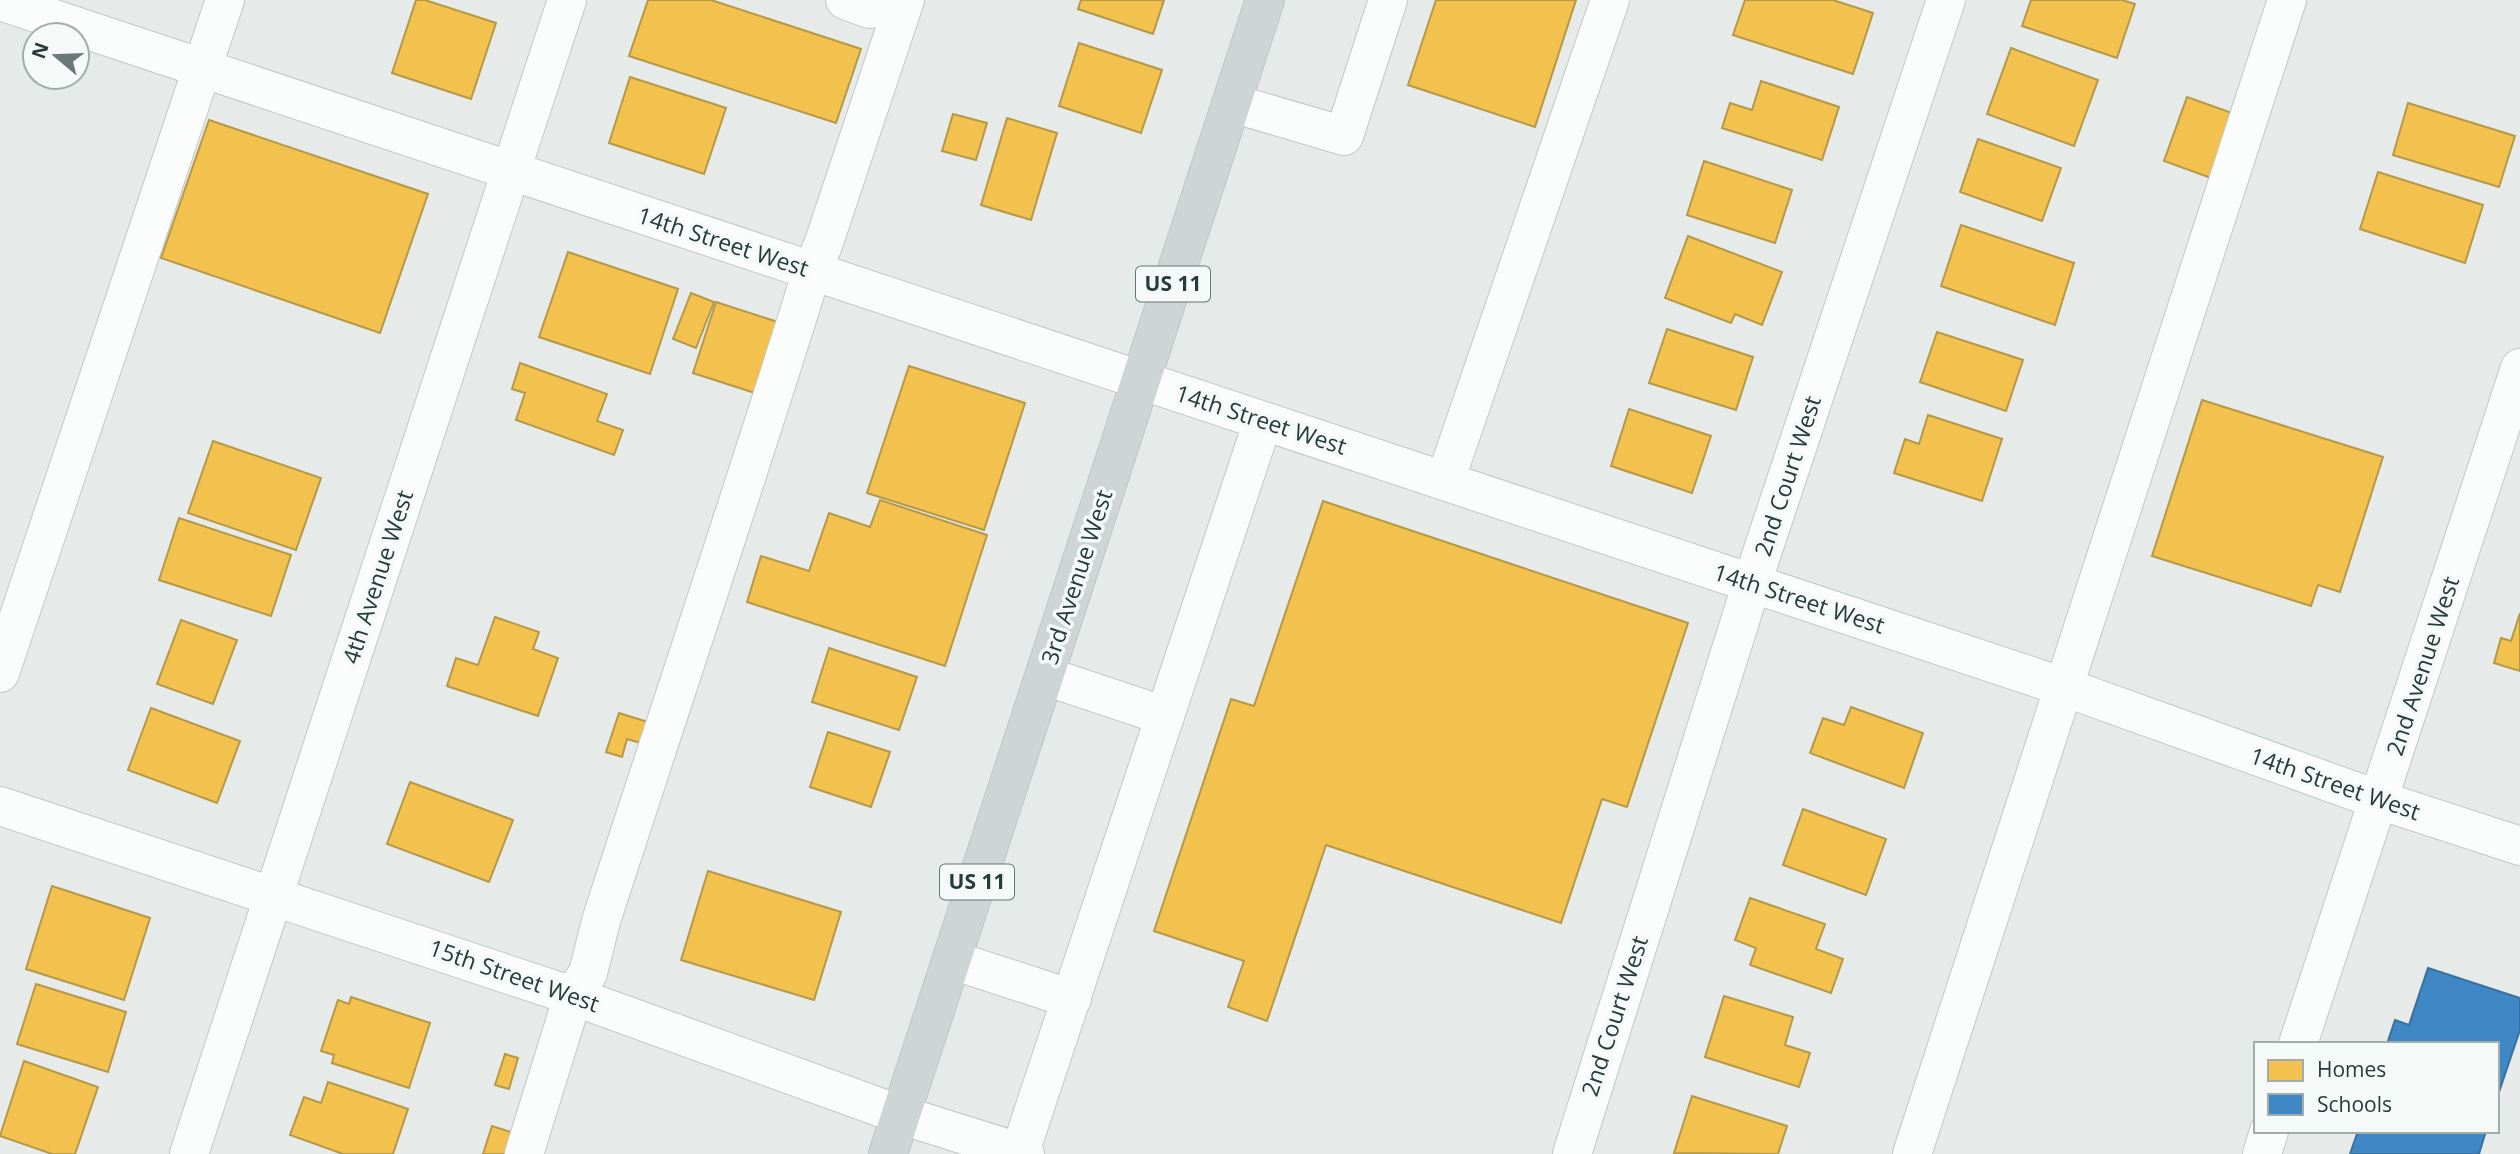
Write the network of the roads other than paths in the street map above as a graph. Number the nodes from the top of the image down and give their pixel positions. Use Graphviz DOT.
graph roads {
  1 [pos="225,0"];
  2 [pos="567,0"];
  3 [pos="1265,0"];
  4 [pos="1388,0"];
  5 [pos="1610,0"];
  6 [pos="1946,0"];
  7 [pos="2287,0"];
  8 [pos="0,1"];
  9 [pos="873,3"];
  10 [pos="203,70"];
  11 [pos="1232,103"];
  12 [pos="510,172"];
  13 [pos="812,271"];
  14 [pos="2520,368"];
  15 [pos="1141,380"];
  16 [pos="1263,421"];
  17 [pos="1445,481"];
  18 [pos="1752,583"];
  19 [pos="0,673"];
  20 [pos="1045,676"];
  21 [pos="2064,687"];
  22 [pos="1165,716"];
  23 [pos="2378,800"];
  24 [pos="0,806"];
  25 [pos="2520,846"];
  26 [pos="274,896"];
  27 [pos="952,960"];
  28 [pos="573,996"];
  29 [pos="1072,999"];
  30 [pos="2299,1042"];
  31 [pos="901,1115"];
  32 [pos="2268,1133"];
  33 [pos="1023,1153"];
  34 [pos="189,1154"];
  35 [pos="524,1154"];
  36 [pos="888,1154"];
  37 [pos="1572,1154"];
  38 [pos="1912,1154"];
  39 [pos="2262,1154"];
  1 -- 10 [label="street"];
  2 -- 12 [label="street, 4th Avenue West"];
  3 -- 11 [label="main road, 3rd Avenue West / US 11"];
  4 -- 11 [label="street"];
  5 -- 17 [label="street"];
  6 -- 18 [label="street, 2nd Court West"];
  7 -- 21 [label="street"];
  8 -- 10 [label="street, 14th Street West"];
  9 -- 13 [label="street"];
  10 -- 12 [label="street, 14th Street West"];
  10 -- 19 [label="street"];
  11 -- 15 [label="main road, 3rd Avenue West / US 11"];
  12 -- 13 [label="street, 14th Street West"];
  12 -- 26 [label="street, 4th Avenue West"];
  13 -- 15 [label="street, 14th Street West"];
  13 -- 28 [label="street"];
  14 -- 23 [label="street, 2nd Avenue West"];
  15 -- 16 [label="street, 14th Street West"];
  15 -- 20 [label="main road, 3rd Avenue West / US 11"];
  16 -- 17 [label="street, 14th Street West"];
  16 -- 22 [label="street"];
  17 -- 18 [label="street, 14th Street West"];
  18 -- 21 [label="street, 14th Street West"];
  18 -- 37 [label="street, 2nd Court West"];
  20 -- 22 [label="street"];
  20 -- 27 [label="main road, 3rd Avenue West / US 11"];
  21 -- 23 [label="street, 14th Street West"];
  21 -- 38 [label="street"];
  22 -- 29 [label="street"];
  23 -- 25 [label="street, 14th Street West"];
  23 -- 30 [label="street, 2nd Avenue West"];
  24 -- 26 [label="street, 15th Street West"];
  26 -- 28 [label="street, 15th Street West"];
  26 -- 34 [label="street, 4th Avenue West"];
  27 -- 29 [label="street"];
  27 -- 31 [label="main road, 3rd Avenue West / US 11"];
  28 -- 31 [label="street, 15th Street West"];
  28 -- 35 [label="street"];
  29 -- 33 [label="street"];
  31 -- 33 [label="street, 15th Street West"];
  31 -- 36 [label="main road, 3rd Avenue West / US 11"];
  32 -- 39 [label="street"];
}
